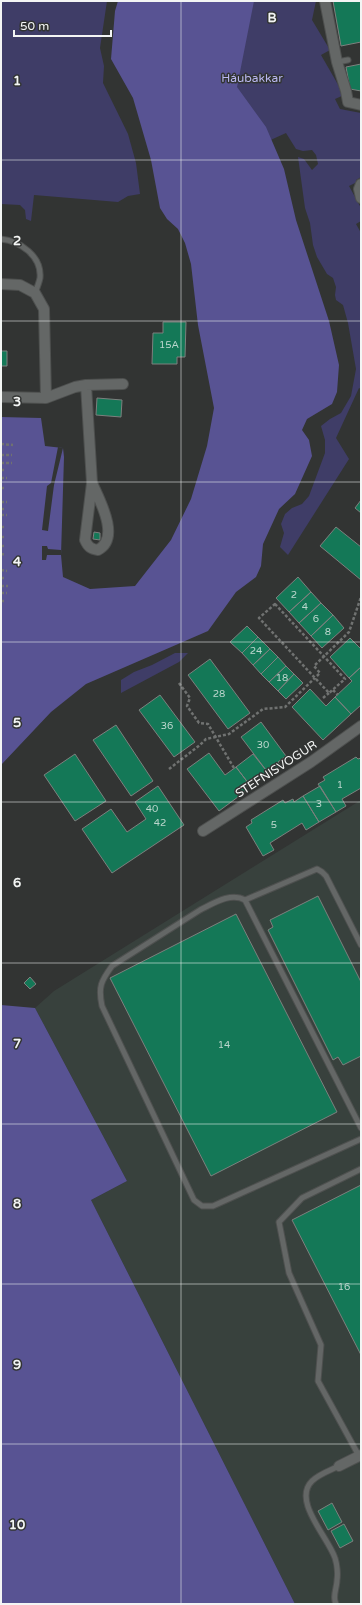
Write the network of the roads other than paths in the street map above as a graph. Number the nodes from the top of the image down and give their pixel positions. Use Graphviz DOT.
graph roads {
  1 [pos="325,1"];
  2 [pos="348,60"];
  3 [pos="337,62"];
  4 [pos="361,105"];
  5 [pos="361,184"];
  6 [pos="361,198"];
  7 [pos="1,239"];
  8 [pos="1,284"];
  9 [pos="35,293"];
  10 [pos="123,384"];
  11 [pos="86,385"];
  12 [pos="1,397"];
  13 [pos="46,398"];
  14 [pos="92,483"];
  15 [pos="361,726"];
  16 [pos="203,831"];
  17 [pos="246,900"];
  18 [pos="361,946"];
  19 [pos="361,1128"];
  20 [pos="361,1139"];
  21 [pos="361,1169"];
  22 [pos="360,1455"];
  23 [pos="339,1466"];
  24 [pos="336,1604"];
  1 -- 3 [label="street"];
  2 -- 3 [label="lane"];
  3 -- 4 [label="street"];
  5 -- 6 [label="street"];
  7 -- 9 [label="lane"];
  8 -- 9 [label="street"];
  9 -- 13 [label="street"];
  10 -- 11 [label="street"];
  11 -- 13 [label="street"];
  11 -- 14 [label="street"];
  12 -- 13 [label="street"];
  14 -- 14 [label="street"];
  15 -- 16 [label="street, STEFNISVOGUR"];
  17 -- 18 [label="lane"];
  17 -- 19 [label="lane"];
  17 -- 20 [label="lane"];
  21 -- 22 [label="lane"];
  22 -- 23 [label="street"];
  23 -- 24 [label="lane"];
}
